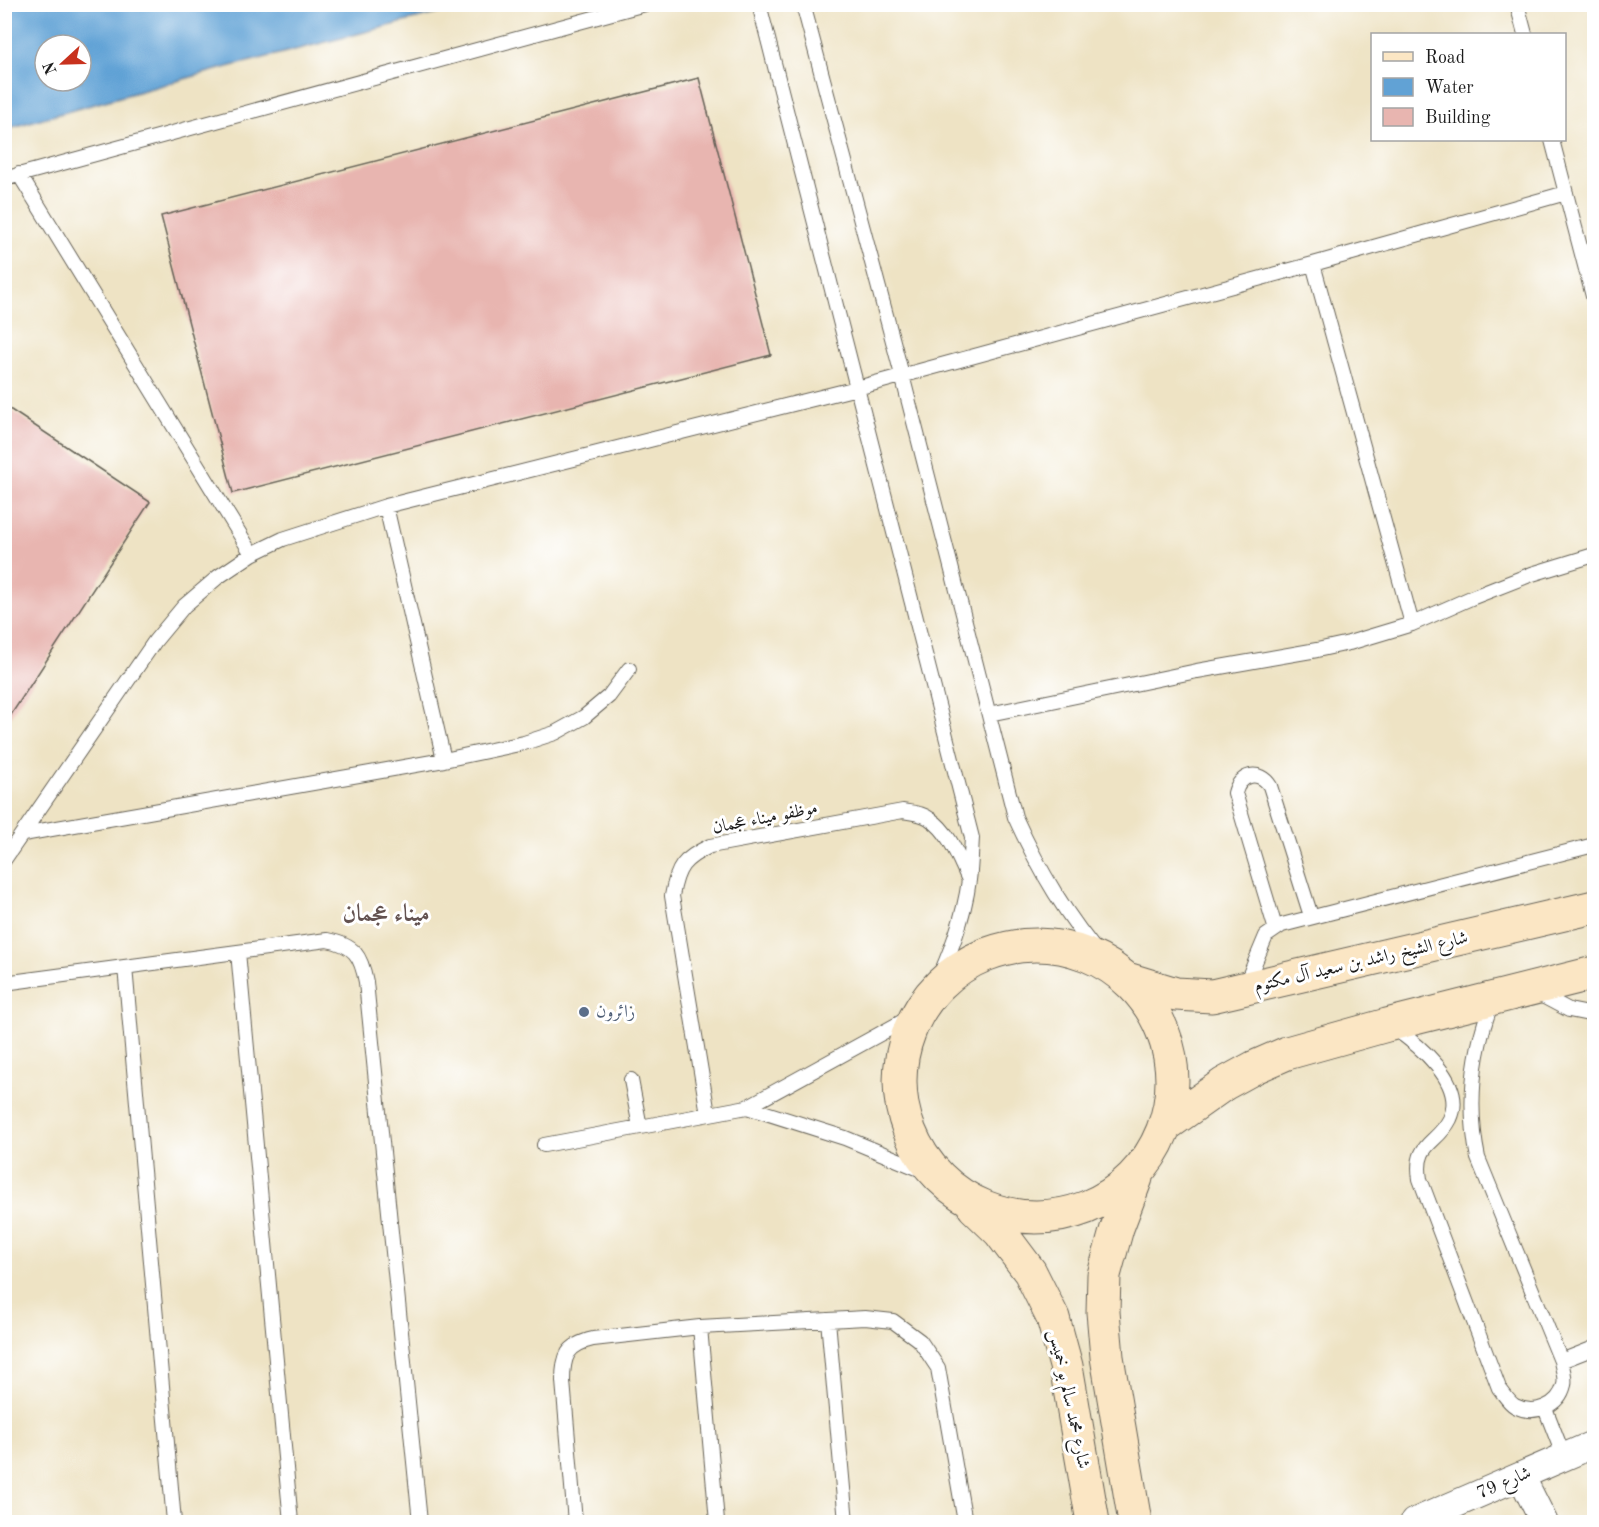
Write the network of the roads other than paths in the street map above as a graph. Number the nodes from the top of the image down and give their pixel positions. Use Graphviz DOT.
graph roads {
  1 [pos="645,4"];
  2 [pos="759,4"];
  3 [pos="803,4"];
  4 [pos="1517,4"];
  5 [pos="1525,33"];
  6 [pos="1552,141"];
  7 [pos="19,174"];
  8 [pos="4,178"];
  9 [pos="1566,193"];
  10 [pos="1313,264"];
  11 [pos="1594,300"];
  12 [pos="902,375"];
  13 [pos="856,388"];
  14 [pos="386,506"];
  15 [pos="252,554"];
  16 [pos="1594,555"];
  17 [pos="1412,624"];
  18 [pos="629,669"];
  19 [pos="989,714"];
  20 [pos="444,760"];
  21 [pos="22,834"];
  22 [pos="1594,845"];
  23 [pos="4,860"];
  24 [pos="969,880"];
  25 [pos="1594,907"];
  26 [pos="1311,916"];
  27 [pos="1275,927"];
  28 [pos="238,952"];
  29 [pos="126,967"];
  30 [pos="1116,971"];
  31 [pos="1594,973"];
  32 [pos="4,983"];
  33 [pos="1527,989"];
  34 [pos="1243,990"];
  35 [pos="1494,998"];
  36 [pos="926,1002"];
  37 [pos="1594,1015"];
  38 [pos="1387,1025"];
  39 [pos="631,1080"];
  40 [pos="747,1107"];
  41 [pos="708,1114"];
  42 [pos="1166,1125"];
  43 [pos="639,1127"];
  44 [pos="544,1145"];
  45 [pos="1137,1176"];
  46 [pos="951,1187"];
  47 [pos="828,1320"];
  48 [pos="700,1328"];
  49 [pos="1594,1347"];
  50 [pos="1561,1361"];
  51 [pos="1545,1408"];
  52 [pos="1594,1444"];
  53 [pos="1564,1457"];
  54 [pos="1521,1476"];
  55 [pos="174,1522"];
  56 [pos="291,1522"];
  57 [pos="420,1522"];
  58 [pos="575,1522"];
  59 [pos="717,1522"];
  60 [pos="846,1522"];
  61 [pos="965,1522"];
  62 [pos="1093,1522"];
  63 [pos="1135,1522"];
  64 [pos="1413,1522"];
  65 [pos="1544,1522"];
  1 -- 7 [label="lane"];
  2 -- 13 [label="lane"];
  3 -- 12 [label="lane"];
  4 -- 5 [label="lane"];
  6 -- 9 [label="lane"];
  7 -- 8 [label="lane"];
  7 -- 15 [label="lane"];
  9 -- 10 [label="lane"];
  9 -- 11 [label="lane"];
  10 -- 12 [label="lane"];
  10 -- 17 [label="lane"];
  12 -- 13 [label="lane"];
  12 -- 19 [label="lane"];
  13 -- 14 [label="lane"];
  13 -- 24 [label="lane"];
  14 -- 15 [label="lane"];
  14 -- 20 [label="lane"];
  15 -- 21 [label="lane"];
  16 -- 17 [label="lane"];
  17 -- 19 [label="lane"];
  18 -- 20 [label="lane"];
  19 -- 30 [label="lane"];
  20 -- 21 [label="lane"];
  21 -- 23 [label="lane"];
  22 -- 26 [label="lane"];
  24 -- 36 [label="lane"];
  24 -- 41 [label="lane, موظفو ميناء عجمان"];
  25 -- 34 [label="main road, شارع الشيخ راشد بن سعيد آل مكتوم"];
  26 -- 27 [label="lane"];
  26 -- 27 [label="lane"];
  27 -- 34 [label="lane"];
  28 -- 29 [label="lane"];
  28 -- 56 [label="lane"];
  28 -- 57 [label="lane"];
  29 -- 32 [label="lane"];
  29 -- 55 [label="lane"];
  30 -- 34 [label="main road, شارع الشيخ راشد بن سعيد آل مكتوم"];
  30 -- 36 [label="main road, شارع الشيخ راشد بن سعيد آل مكتوم"];
  30 -- 42 [label="main road"];
  31 -- 33 [label="main road"];
  33 -- 35 [label="main road"];
  33 -- 37 [label="lane"];
  35 -- 38 [label="main road"];
  35 -- 50 [label="lane"];
  36 -- 40 [label="lane"];
  36 -- 46 [label="main road, شارع محمد سالم بو خميس"];
  38 -- 42 [label="main road"];
  38 -- 51 [label="lane"];
  39 -- 43 [label="lane"];
  40 -- 41 [label="lane"];
  40 -- 46 [label="lane"];
  41 -- 43 [label="lane"];
  42 -- 45 [label="main road"];
  43 -- 44 [label="lane"];
  45 -- 46 [label="main road"];
  45 -- 63 [label="main road"];
  46 -- 62 [label="main road, شارع محمد سالم بو خميس"];
  47 -- 48 [label="lane"];
  47 -- 60 [label="lane"];
  47 -- 61 [label="lane"];
  48 -- 58 [label="lane"];
  48 -- 59 [label="lane"];
  49 -- 50 [label="lane"];
  50 -- 51 [label="lane"];
  51 -- 53 [label="lane"];
  52 -- 53 [label="street, شارع 79"];
  53 -- 54 [label="street, شارع 79"];
  54 -- 64 [label="street, شارع 79"];
  54 -- 65 [label="street"];
}
